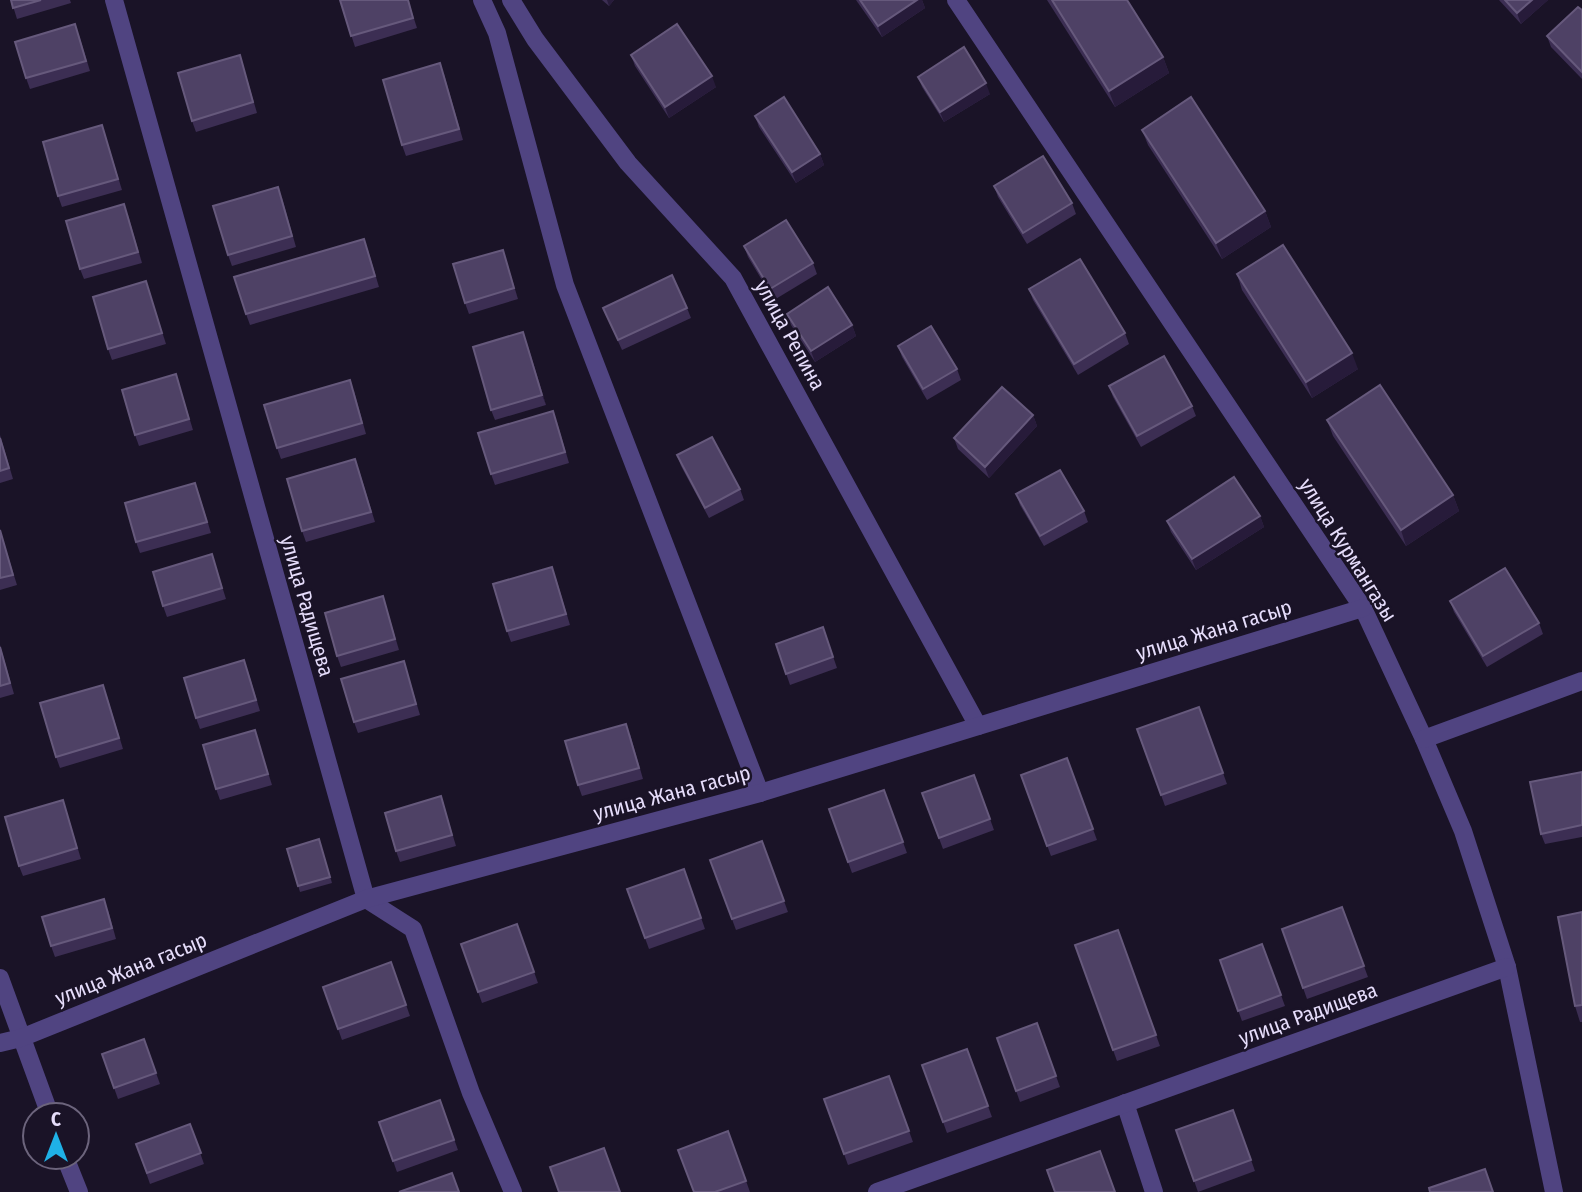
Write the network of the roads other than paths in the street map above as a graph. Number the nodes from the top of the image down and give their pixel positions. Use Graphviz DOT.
graph roads {
  1 [pos="114,0"];
  2 [pos="482,0"];
  3 [pos="511,0"];
  4 [pos="956,0"];
  5 [pos="1363,608"];
  6 [pos="1582,681"];
  7 [pos="978,726"];
  8 [pos="1424,739"];
  9 [pos="760,793"];
  10 [pos="366,900"];
  11 [pos="1507,967"];
  12 [pos="0,978"];
  13 [pos="21,1038"];
  14 [pos="0,1043"];
  15 [pos="45,1101"];
  16 [pos="1125,1103"];
  17 [pos="71,1171"];
  18 [pos="79,1192"];
  19 [pos="513,1192"];
  20 [pos="877,1192"];
  21 [pos="1154,1192"];
  22 [pos="1553,1192"];
  1 -- 10 [label="street, улица Радищева"];
  2 -- 9 [label="street"];
  3 -- 7 [label="street, улица Репина"];
  4 -- 5 [label="street, улица Курмангазы"];
  5 -- 7 [label="street, улица Жана гасыр"];
  5 -- 8 [label="street, улица Курмангазы"];
  6 -- 8 [label="street"];
  7 -- 9 [label="street, улица Жана гасыр"];
  8 -- 11 [label="street, улица Курмангазы"];
  9 -- 10 [label="street, улица Жана гасыр"];
  10 -- 13 [label="street, улица Жана гасыр"];
  10 -- 19 [label="street"];
  11 -- 16 [label="street, улица Радищева"];
  11 -- 22 [label="street, улица Курмангазы"];
  12 -- 13 [label="street"];
  13 -- 14 [label="street, улица Жана гасыр"];
  13 -- 15 [label="street"];
  16 -- 20 [label="street, улица Радищева"];
  16 -- 21 [label="street"];
  17 -- 18 [label="street"];
}
